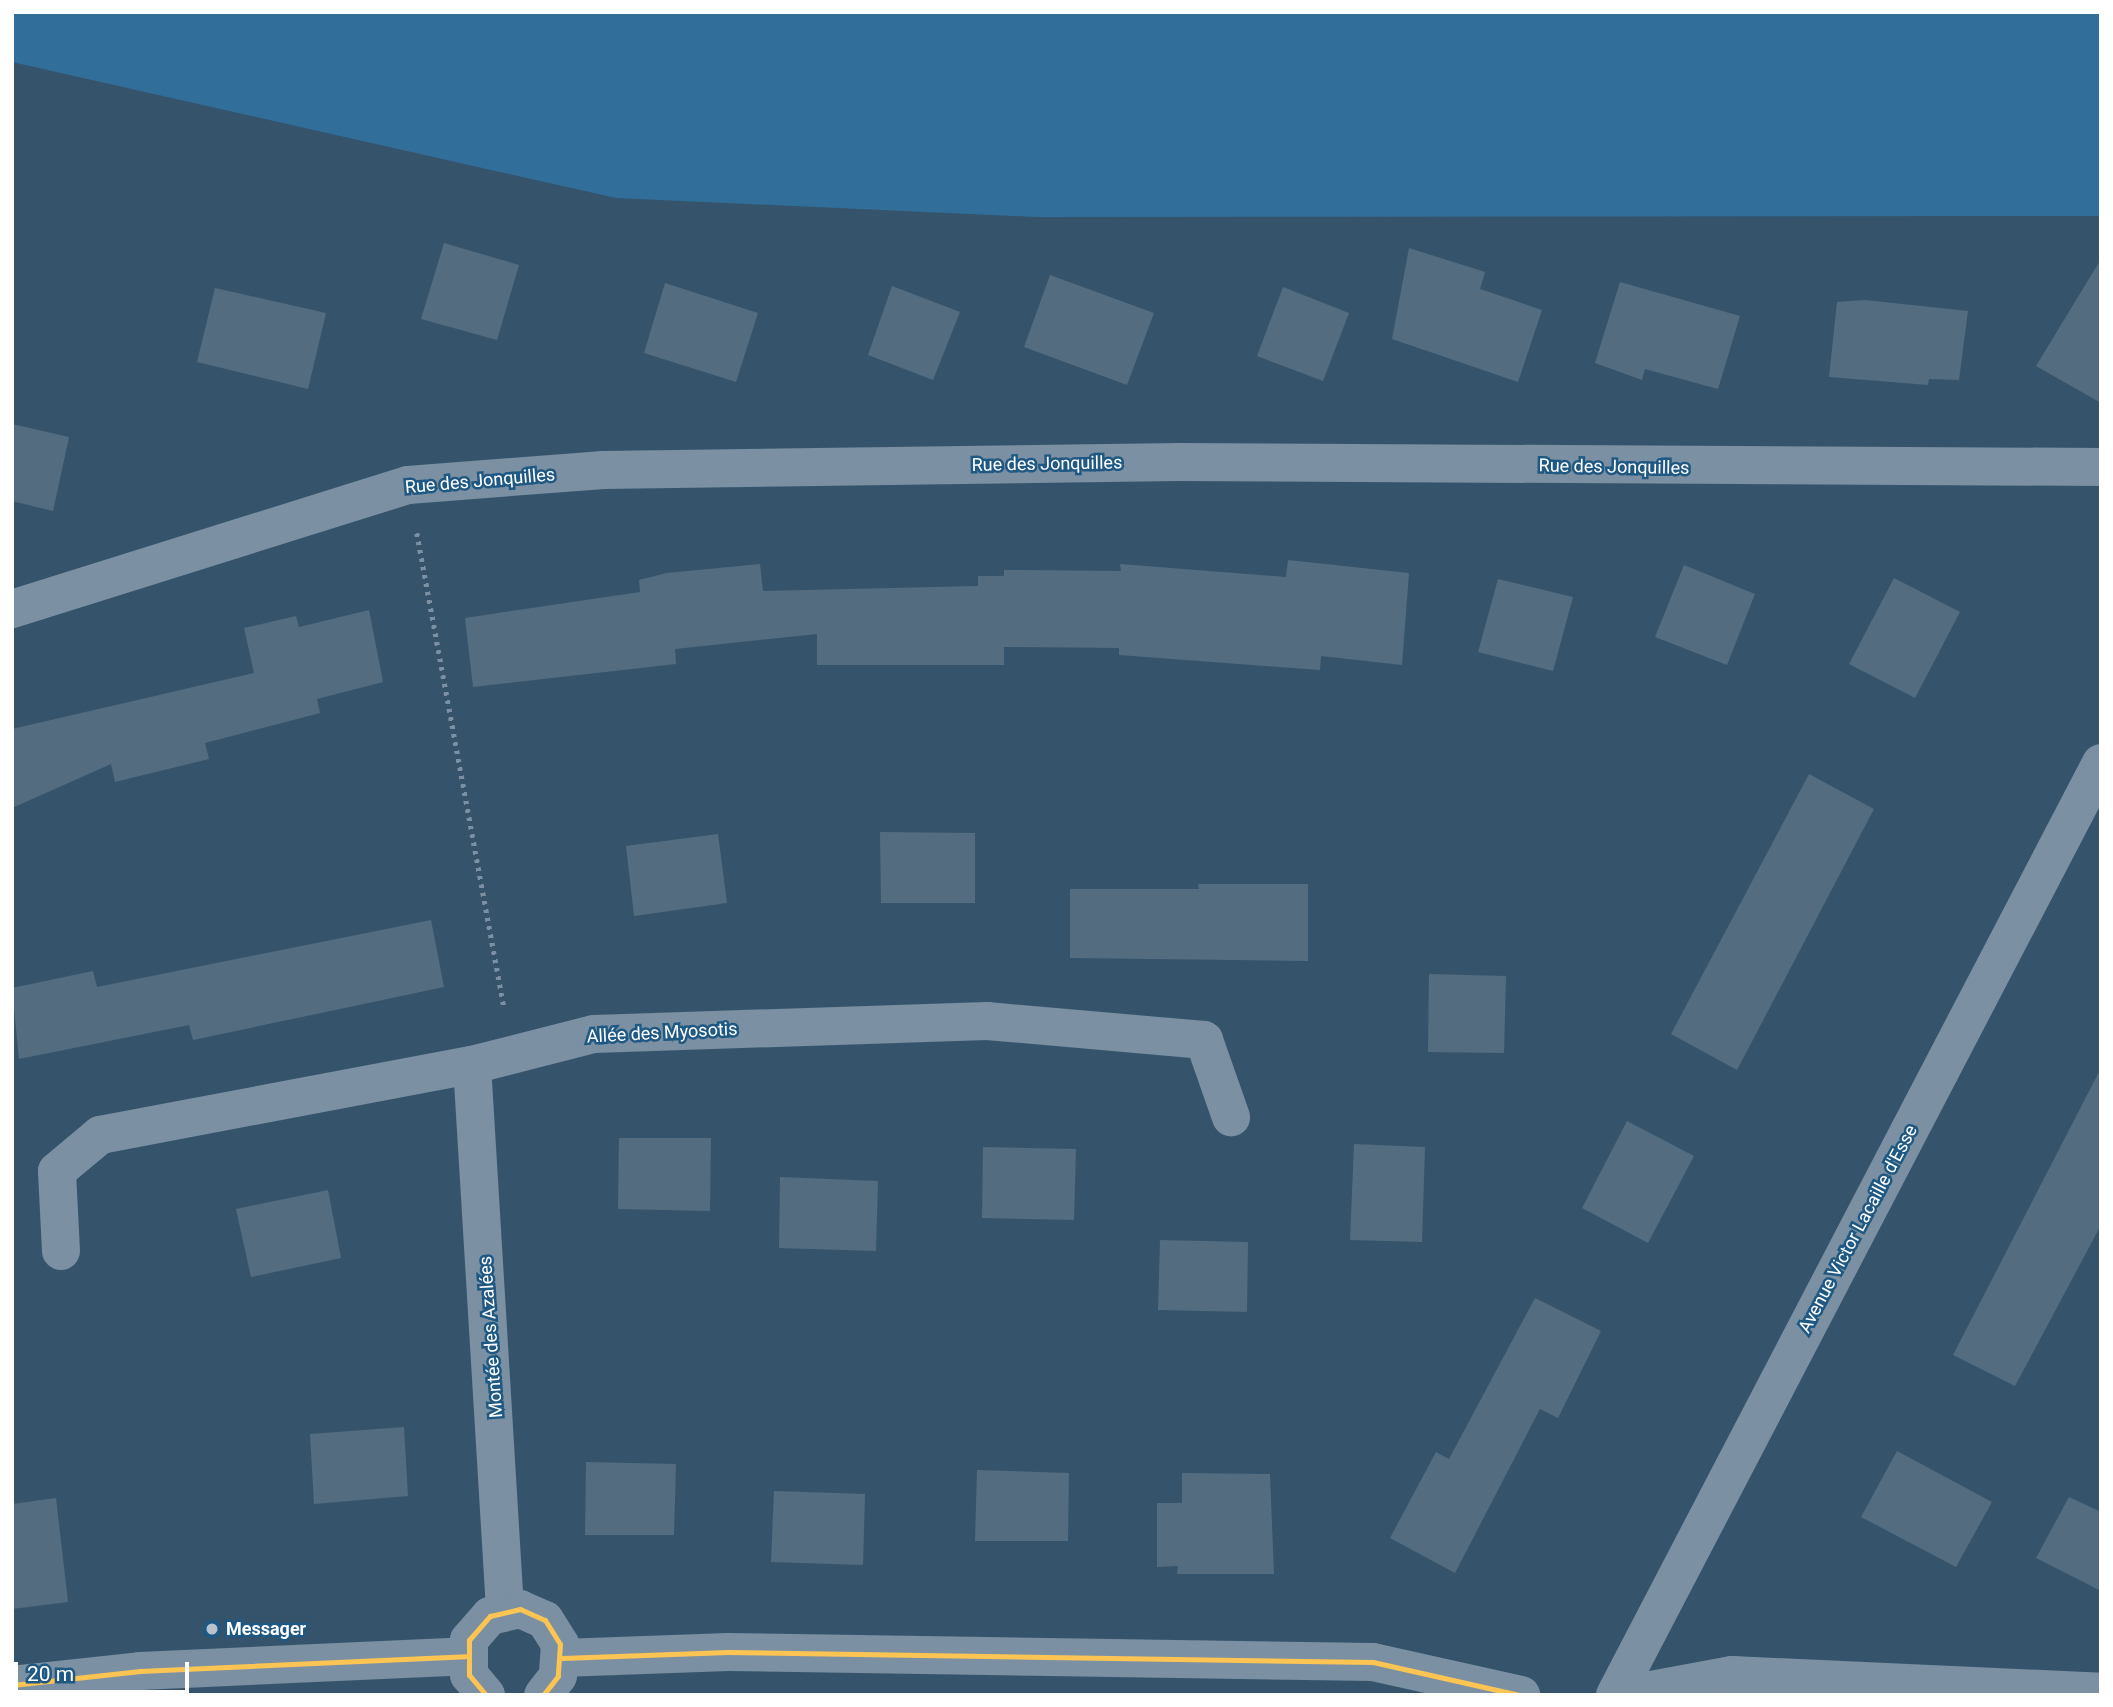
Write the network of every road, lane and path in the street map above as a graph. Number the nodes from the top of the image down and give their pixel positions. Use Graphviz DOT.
graph roads {
  1 [pos="2101,467"];
  2 [pos="408,485"];
  3 [pos="12,609"];
  4 [pos="2101,763"];
  5 [pos="514,1052"];
  6 [pos="472,1065"];
  7 [pos="1231,1117"];
  8 [pos="61,1251"];
  9 [pos="505,1609"];
  10 [pos="466,1656"];
  11 [pos="562,1658"];
  12 [pos="12,1685"];
  13 [pos="2101,1692"];
  14 [pos="486,1695"];
  15 [pos="543,1695"];
  16 [pos="1521,1695"];
  17 [pos="1615,1695"];
  18 [pos="1624,1695"];
  1 -- 2 [label="street, Rue des Jonquilles"];
  2 -- 3 [label="street, Rue des Jonquilles"];
  2 -- 5 [label="path"];
  4 -- 17 [label="street, Avenue Victor Lacaille d'Esse"];
  5 -- 6 [label="street, Allée des Myosotis"];
  5 -- 7 [label="street, Allée des Myosotis"];
  6 -- 8 [label="street, Allée des Myosotis"];
  6 -- 9 [label="street, Montée des Azalées"];
  9 -- 10 [label="street"];
  9 -- 11 [label="street"];
  10 -- 12 [label="street"];
  10 -- 14 [label="street"];
  11 -- 15 [label="street"];
  11 -- 16 [label="street"];
  13 -- 18 [label="street"];
}
